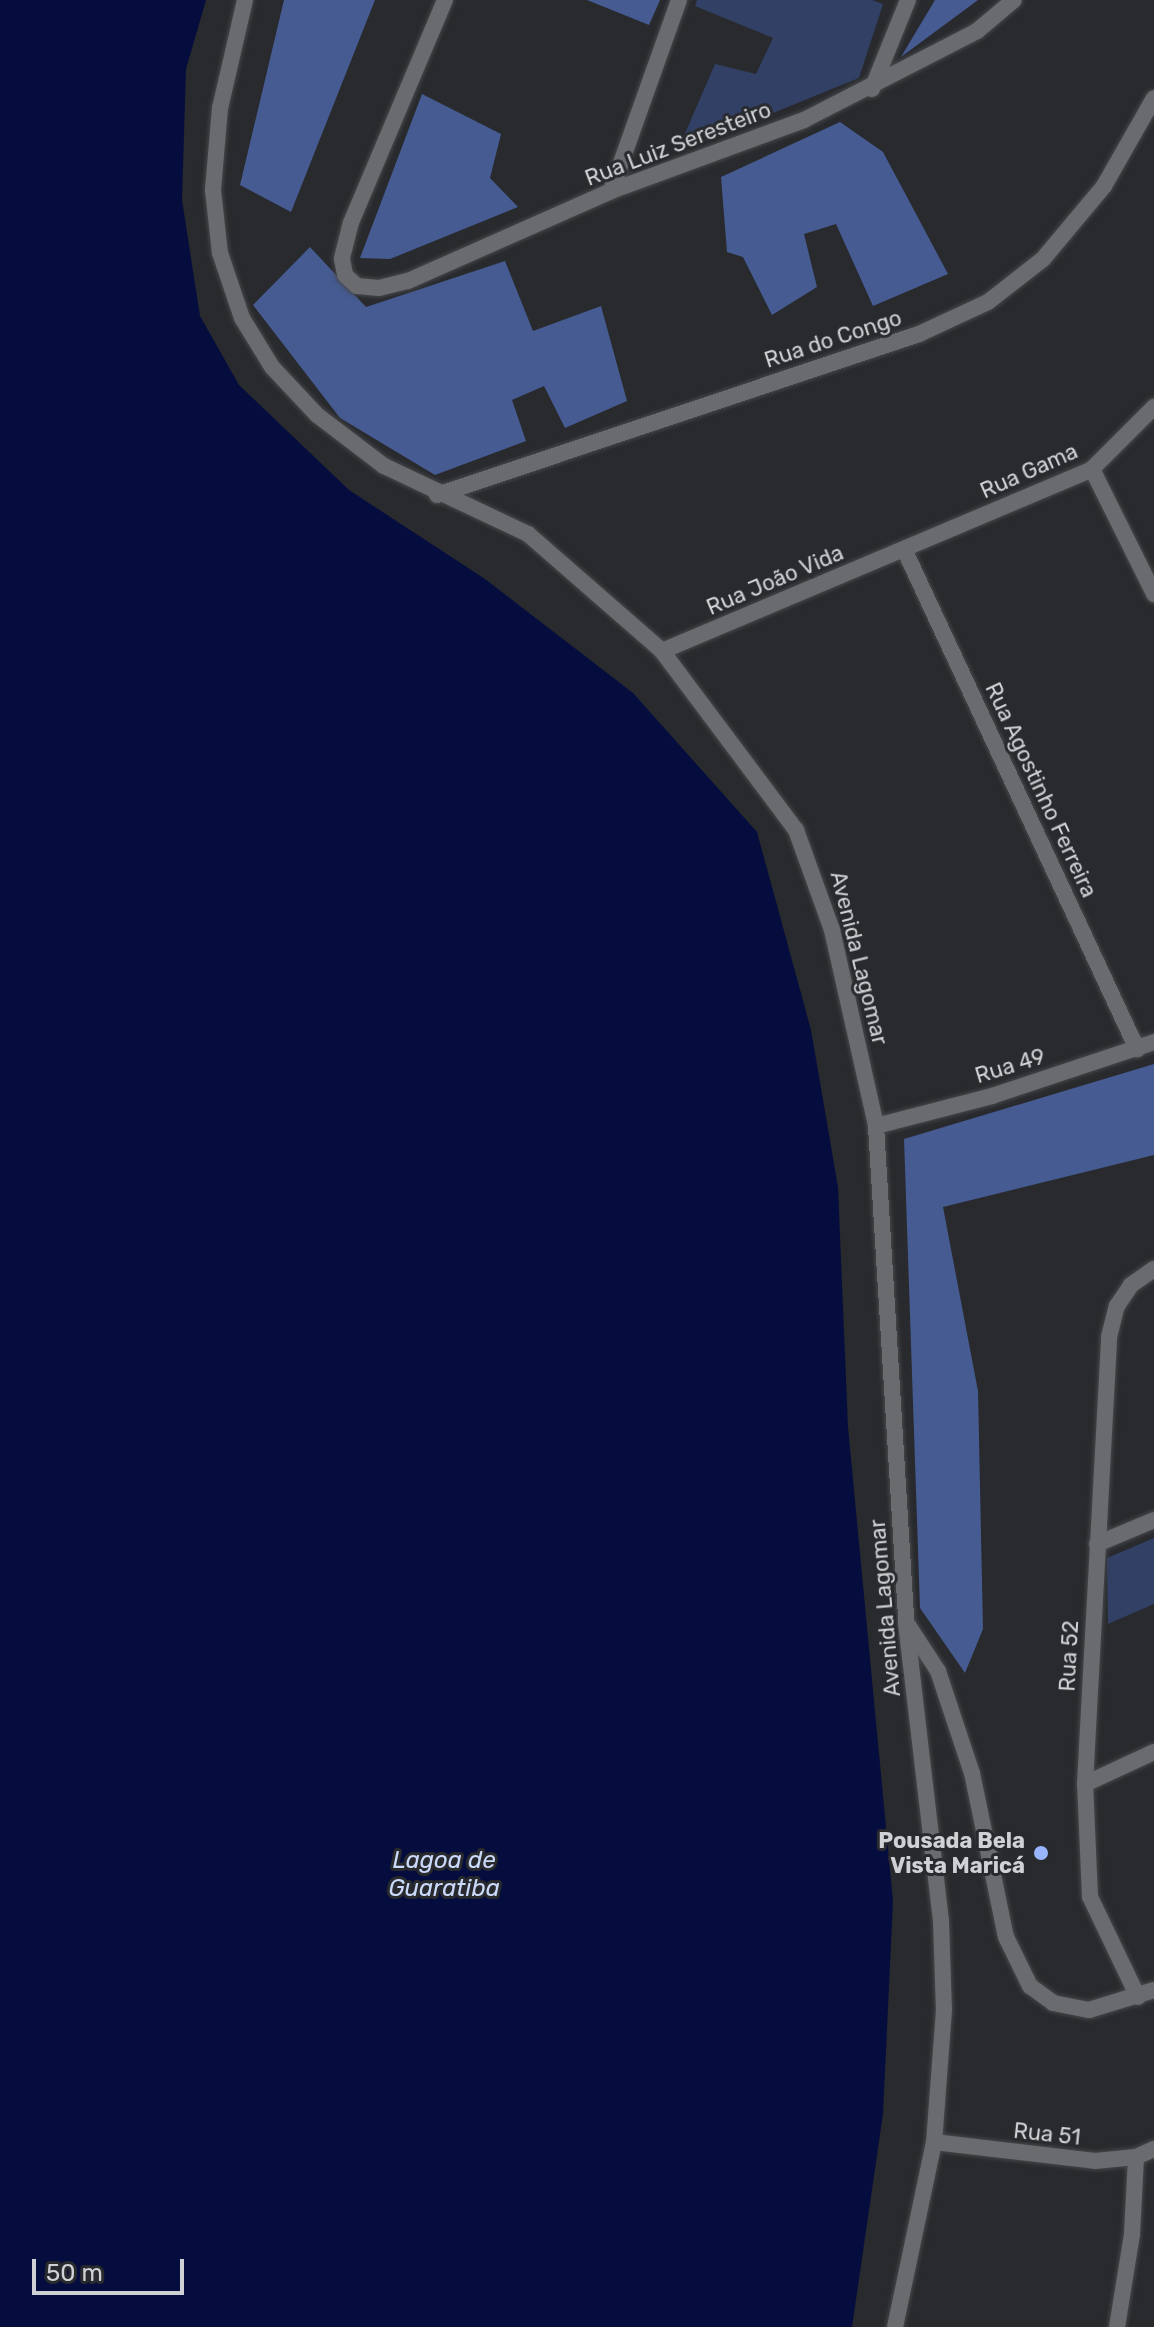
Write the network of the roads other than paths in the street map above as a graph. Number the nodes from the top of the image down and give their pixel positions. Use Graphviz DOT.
graph roads {
  1 [pos="245,0"];
  2 [pos="445,0"];
  3 [pos="679,0"];
  4 [pos="908,0"];
  5 [pos="1014,0"];
  6 [pos="872,89"];
  7 [pos="1154,98"];
  8 [pos="611,191"];
  9 [pos="1154,407"];
  10 [pos="1092,469"];
  11 [pos="437,495"];
  12 [pos="904,549"];
  13 [pos="1154,594"];
  14 [pos="662,651"];
  15 [pos="1154,1042"];
  16 [pos="1137,1049"];
  17 [pos="876,1126"];
  18 [pos="1154,1269"];
  19 [pos="1154,1520"];
  20 [pos="1097,1544"];
  21 [pos="906,1623"];
  22 [pos="1154,1752"];
  23 [pos="1085,1784"];
  24 [pos="1146,1994"];
  25 [pos="934,2142"];
  26 [pos="1154,2149"];
  27 [pos="1136,2157"];
  28 [pos="895,2327"];
  29 [pos="1117,2327"];
  1 -- 11 [label="street, Avenida Lagomar"];
  2 -- 8 [label="street, Rua Luiz Seresteiro"];
  3 -- 8 [label="street"];
  4 -- 6 [label="street"];
  5 -- 6 [label="street, Rua Luiz Seresteiro"];
  6 -- 8 [label="street, Rua Luiz Seresteiro"];
  7 -- 11 [label="street, Rua do Congo"];
  9 -- 10 [label="street, Rua Gama"];
  10 -- 12 [label="street, Rua Gama"];
  10 -- 13 [label="street"];
  11 -- 14 [label="street, Avenida Lagomar"];
  12 -- 14 [label="street, Rua João Vida"];
  12 -- 16 [label="street, Rua Agostinho Ferreira"];
  14 -- 17 [label="street, Avenida Lagomar"];
  15 -- 16 [label="street, Rua 49"];
  16 -- 17 [label="street, Rua 49"];
  17 -- 21 [label="street, Avenida Lagomar"];
  18 -- 20 [label="street, Rua 52"];
  19 -- 20 [label="street"];
  20 -- 23 [label="street, Rua 52"];
  21 -- 24 [label="street"];
  21 -- 25 [label="street, Avenida Lagomar"];
  22 -- 23 [label="street"];
  23 -- 24 [label="street, Rua 52"];
  25 -- 27 [label="street, Rua 51"];
  25 -- 28 [label="street, Avenida Lagomar"];
  26 -- 27 [label="street, Rua 51"];
  27 -- 29 [label="street"];
}
